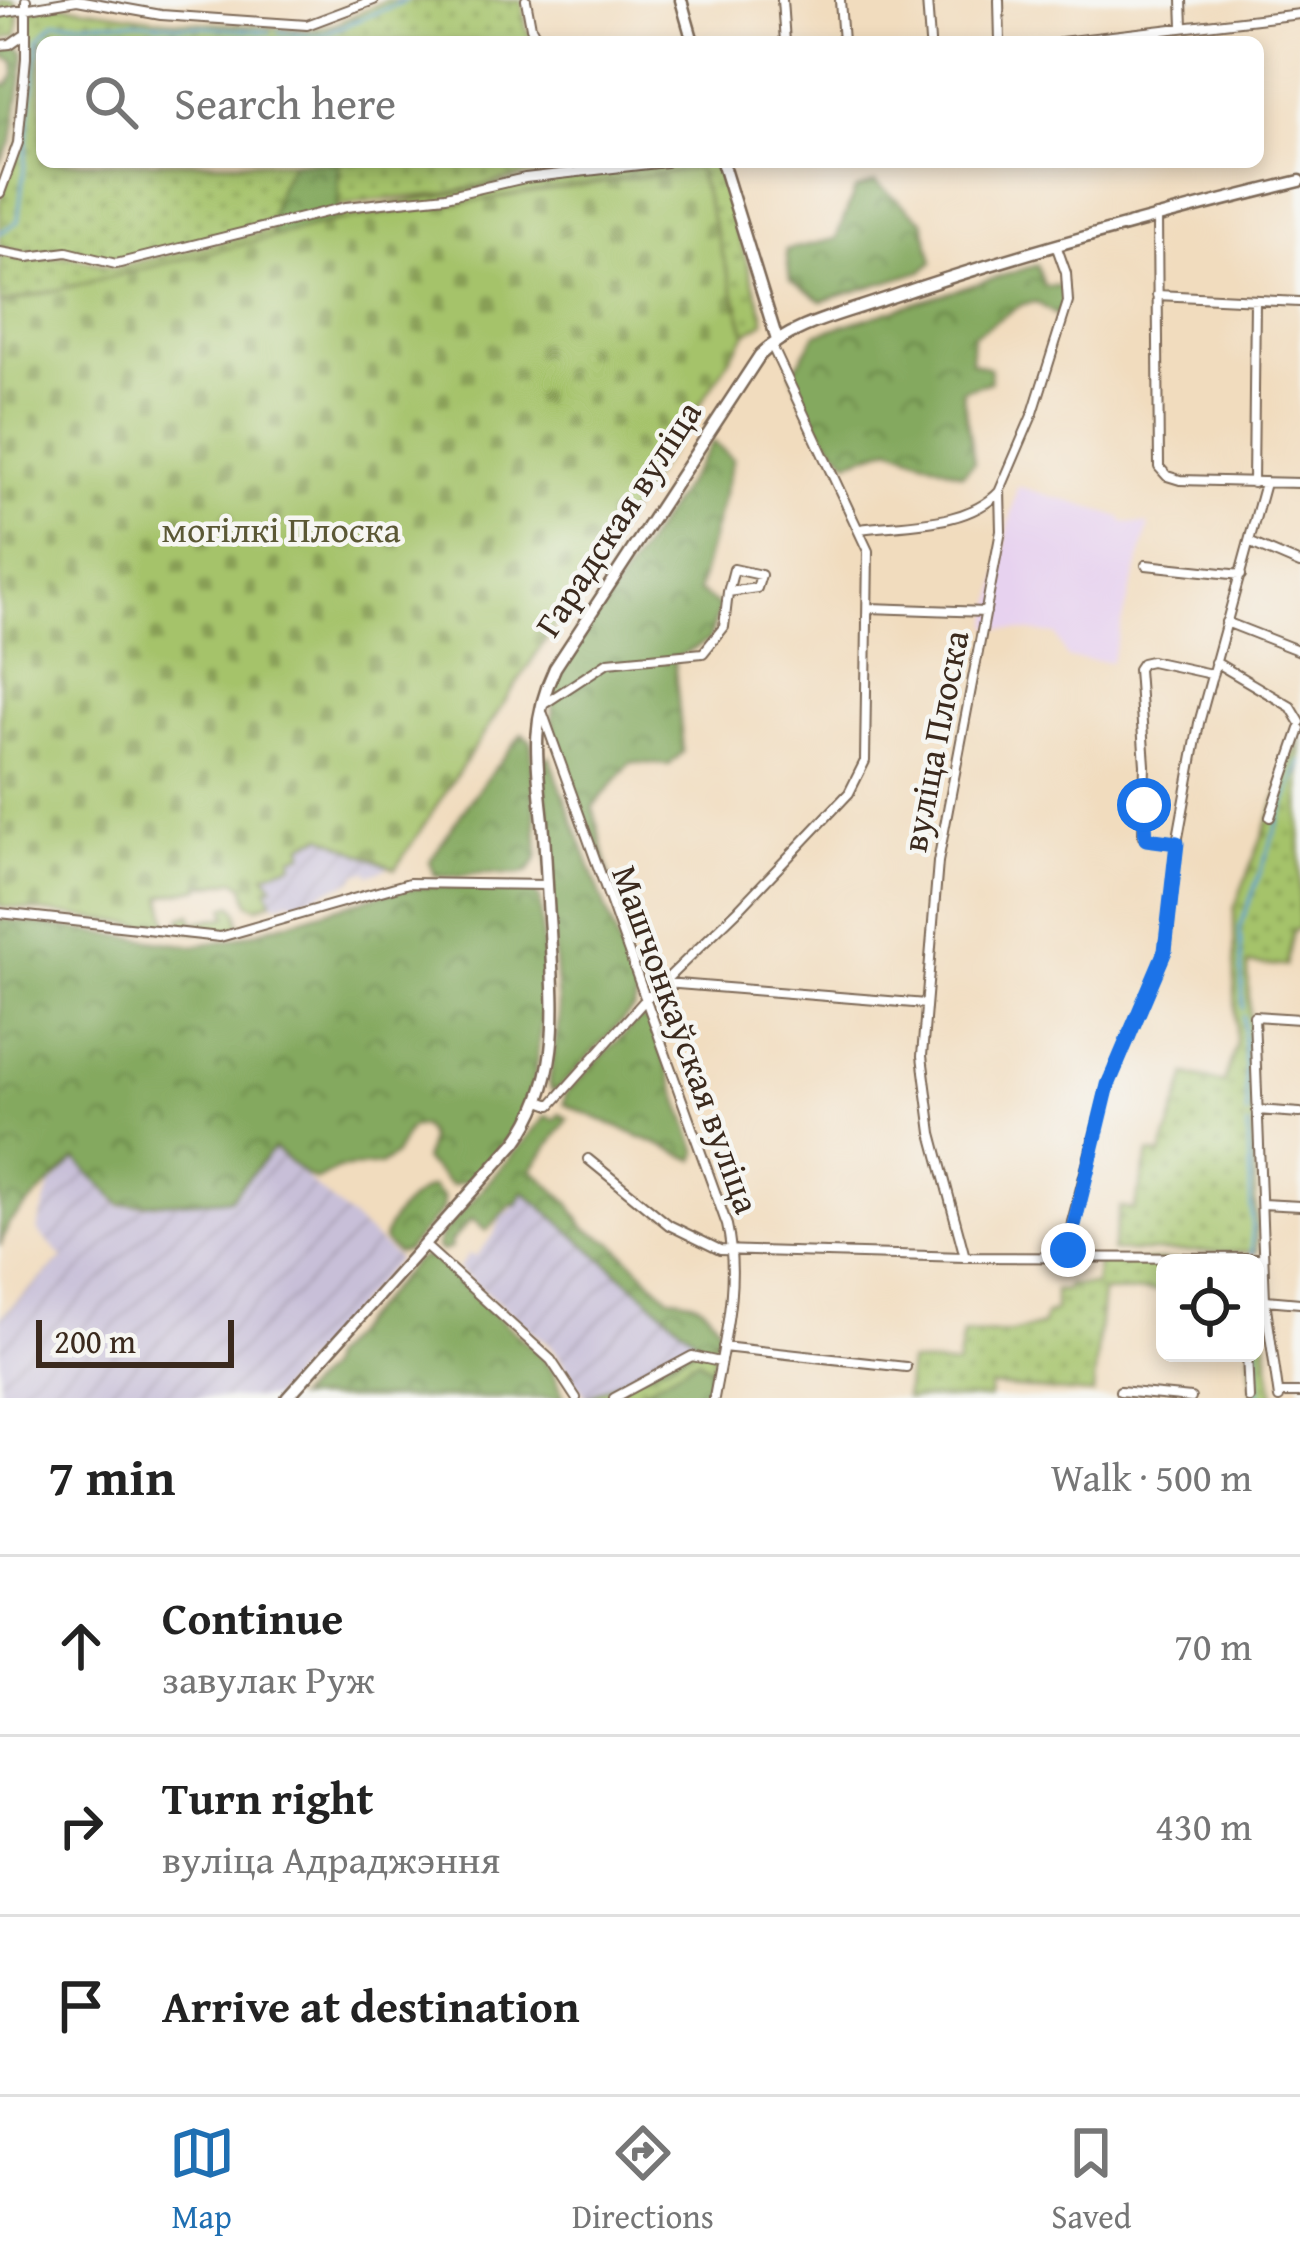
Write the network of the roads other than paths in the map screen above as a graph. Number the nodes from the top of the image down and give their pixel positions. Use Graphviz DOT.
graph roads {
  1 [pos="374,0"];
  2 [pos="526,0"];
  3 [pos="681,0"];
  4 [pos="782,0"];
  5 [pos="840,0"];
  6 [pos="927,0"];
  7 [pos="999,0"];
  8 [pos="1181,0"];
  9 [pos="27,3"];
  10 [pos="0,13"];
  11 [pos="1300,14"];
  12 [pos="1183,26"];
  13 [pos="23,35"];
  14 [pos="536,36"];
  15 [pos="691,36"];
  16 [pos="785,36"];
  17 [pos="843,36"];
  18 [pos="930,36"];
  19 [pos="1000,36"];
  20 [pos="1107,36"];
  21 [pos="0,45"];
  22 [pos="613,168"];
  23 [pos="722,168"];
  24 [pos="1300,181"];
  25 [pos="0,193"];
  26 [pos="1157,217"];
  27 [pos="1056,245"];
  28 [pos="0,252"];
  29 [pos="1156,295"];
  30 [pos="1255,300"];
  31 [pos="1300,302"];
  32 [pos="774,342"];
  33 [pos="1252,482"];
  34 [pos="1265,483"];
  35 [pos="1300,483"];
  36 [pos="1000,490"];
  37 [pos="860,529"];
  38 [pos="1251,543"];
  39 [pos="1300,564"];
  40 [pos="1146,565"];
  41 [pos="1241,575"];
  42 [pos="728,592"];
  43 [pos="869,608"];
  44 [pos="986,612"];
  45 [pos="1226,622"];
  46 [pos="1300,651"];
  47 [pos="1215,662"];
  48 [pos="1211,674"];
  49 [pos="538,706"];
  50 [pos="1300,726"];
  51 [pos="1270,817"];
  52 [pos="1177,843"];
  53 [pos="547,885"];
  54 [pos="0,913"];
  55 [pos="663,983"];
  56 [pos="645,1000"];
  57 [pos="926,1004"];
  58 [pos="1300,1019"];
  59 [pos="540,1101"];
  60 [pos="1257,1111"];
  61 [pos="1300,1113"];
  62 [pos="588,1159"];
  63 [pos="1262,1204"];
  64 [pos="1300,1206"];
  65 [pos="424,1245"];
  66 [pos="732,1252"];
  67 [pos="1261,1254"];
  68 [pos="965,1257"];
  69 [pos="1068,1258"];
  70 [pos="1156,1259"];
  71 [pos="1264,1290"];
  72 [pos="1265,1300"];
  73 [pos="1300,1303"];
  74 [pos="723,1347"];
  75 [pos="720,1362"];
  76 [pos="1247,1362"];
  77 [pos="906,1367"];
  78 [pos="1120,1391"];
  79 [pos="1300,1394"];
  80 [pos="1279,1395"];
  81 [pos="287,1398"];
  82 [pos="576,1398"];
  83 [pos="614,1398"];
  84 [pos="713,1398"];
  85 [pos="1191,1398"];
  86 [pos="1249,1398"];
  1 -- 9 [label="street"];
  2 -- 14 [label="street"];
  3 -- 15 [label="main road"];
  4 -- 16 [label="street"];
  5 -- 17 [label="street"];
  6 -- 18 [label="street"];
  7 -- 19 [label="street"];
  8 -- 12 [label="street"];
  9 -- 10 [label="street"];
  9 -- 13 [label="street"];
  11 -- 12 [label="street"];
  12 -- 20 [label="street"];
  13 -- 21 [label="street"];
  13 -- 25 [label="street"];
  22 -- 28 [label="street"];
  23 -- 32 [label="main road"];
  24 -- 26 [label="main road"];
  26 -- 27 [label="main road"];
  26 -- 29 [label="street"];
  27 -- 32 [label="main road"];
  27 -- 36 [label="street, вуліца Плоска"];
  29 -- 30 [label="street"];
  29 -- 33 [label="street"];
  30 -- 31 [label="street"];
  30 -- 33 [label="street"];
  32 -- 37 [label="street"];
  32 -- 49 [label="main road, Гарадская вуліца"];
  33 -- 34 [label="street"];
  34 -- 35 [label="street"];
  34 -- 38 [label="street"];
  36 -- 37 [label="street"];
  36 -- 44 [label="street, вуліца Плоска"];
  37 -- 43 [label="street"];
  38 -- 39 [label="street"];
  38 -- 41 [label="street"];
  40 -- 41 [label="street"];
  41 -- 45 [label="street"];
  42 -- 42 [label="street"];
  42 -- 49 [label="street"];
  43 -- 44 [label="street"];
  43 -- 55 [label="street"];
  44 -- 57 [label="street, вуліца Плоска"];
  45 -- 46 [label="street"];
  45 -- 47 [label="street"];
  47 -- 48 [label="street"];
  47 -- 50 [label="street"];
  48 -- 52 [label="street"];
  48 -- 52 [label="street"];
  49 -- 53 [label="main road, Гарадская вуліца"];
  49 -- 56 [label="street, Машчонкаўская вуліца"];
  50 -- 51 [label="street"];
  52 -- 69 [label="street"];
  53 -- 54 [label="street"];
  53 -- 59 [label="main road, Гарадская вуліца"];
  55 -- 56 [label="street"];
  55 -- 57 [label="street"];
  56 -- 59 [label="street"];
  56 -- 66 [label="street, Машчонкаўская вуліца"];
  57 -- 68 [label="street, вуліца Плоска"];
  58 -- 60 [label="street"];
  59 -- 65 [label="main road, Гарадская вуліца"];
  60 -- 61 [label="street"];
  60 -- 63 [label="street"];
  62 -- 66 [label="street"];
  63 -- 64 [label="street"];
  63 -- 67 [label="street"];
  65 -- 81 [label="main road, Гарадская вуліца"];
  65 -- 82 [label="street"];
  66 -- 68 [label="street"];
  66 -- 74 [label="street, Машчонкаўская вуліца"];
  68 -- 69 [label="street"];
  69 -- 70 [label="street"];
  71 -- 72 [label="street"];
  72 -- 73 [label="street"];
  72 -- 80 [label="street"];
  74 -- 75 [label="street, Машчонкаўская вуліца"];
  74 -- 77 [label="street"];
  75 -- 83 [label="street"];
  75 -- 84 [label="street, Машчонкаўская вуліца"];
  76 -- 86 [label="street"];
  78 -- 85 [label="street"];
  79 -- 80 [label="street"];
}
